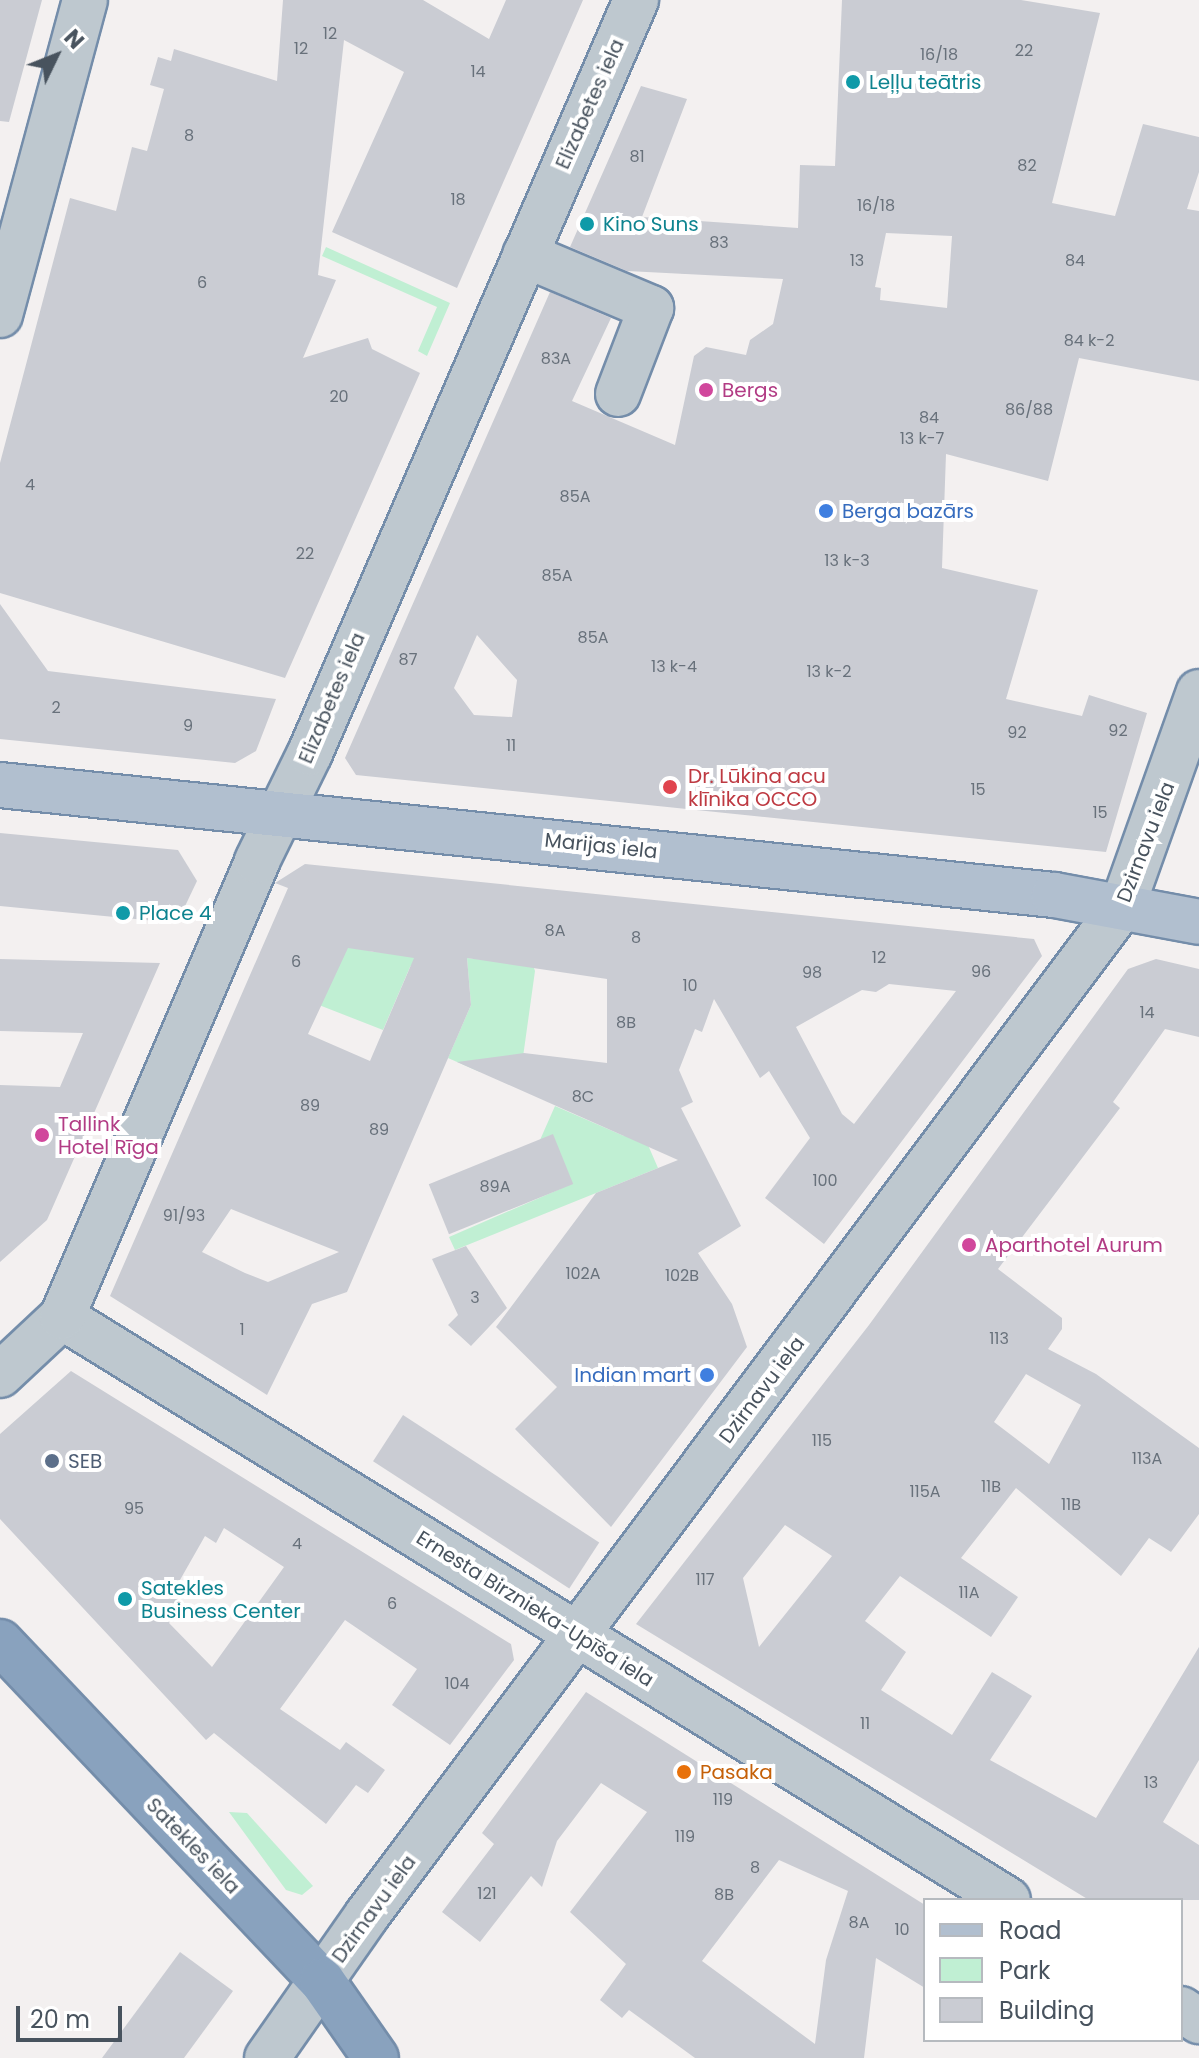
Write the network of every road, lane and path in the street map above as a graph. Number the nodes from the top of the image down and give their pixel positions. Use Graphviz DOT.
graph roads {
  1 [pos="85,0"];
  2 [pos="636,0"];
  3 [pos="525,255"];
  4 [pos="0,315"];
  5 [pos="618,394"];
  6 [pos="1199,692"];
  7 [pos="0,785"];
  8 [pos="281,812"];
  9 [pos="1123,905"];
  10 [pos="1199,922"];
  11 [pos="62,1317"];
  12 [pos="0,1375"];
  13 [pos="578,1636"];
  14 [pos="0,1642"];
  15 [pos="1005,1898"];
  16 [pos="322,1981"];
  17 [pos="267,2058"];
  18 [pos="376,2058"];
  1 -- 4 [label="street"];
  2 -- 3 [label="street, Elizabetes iela"];
  3 -- 5 [label="street"];
  3 -- 8 [label="street, Elizabetes iela"];
  6 -- 9 [label="street, Dzirnavu iela"];
  7 -- 8 [label="main road, Marijas iela"];
  8 -- 9 [label="main road, Marijas iela"];
  8 -- 11 [label="street, Elizabetes iela"];
  9 -- 10 [label="main road, Marijas iela"];
  9 -- 13 [label="street, Dzirnavu iela"];
  11 -- 12 [label="street, Elizabetes iela"];
  11 -- 13 [label="street, Ernesta Birznieka-Upīša iela"];
  13 -- 15 [label="street, Ernesta Birznieka-Upīša iela"];
  13 -- 16 [label="street, Dzirnavu iela"];
  14 -- 16 [label="highway, Satekles iela"];
  16 -- 17 [label="street, Dzirnavu iela"];
  16 -- 18 [label="highway, Satekles iela"];
}
